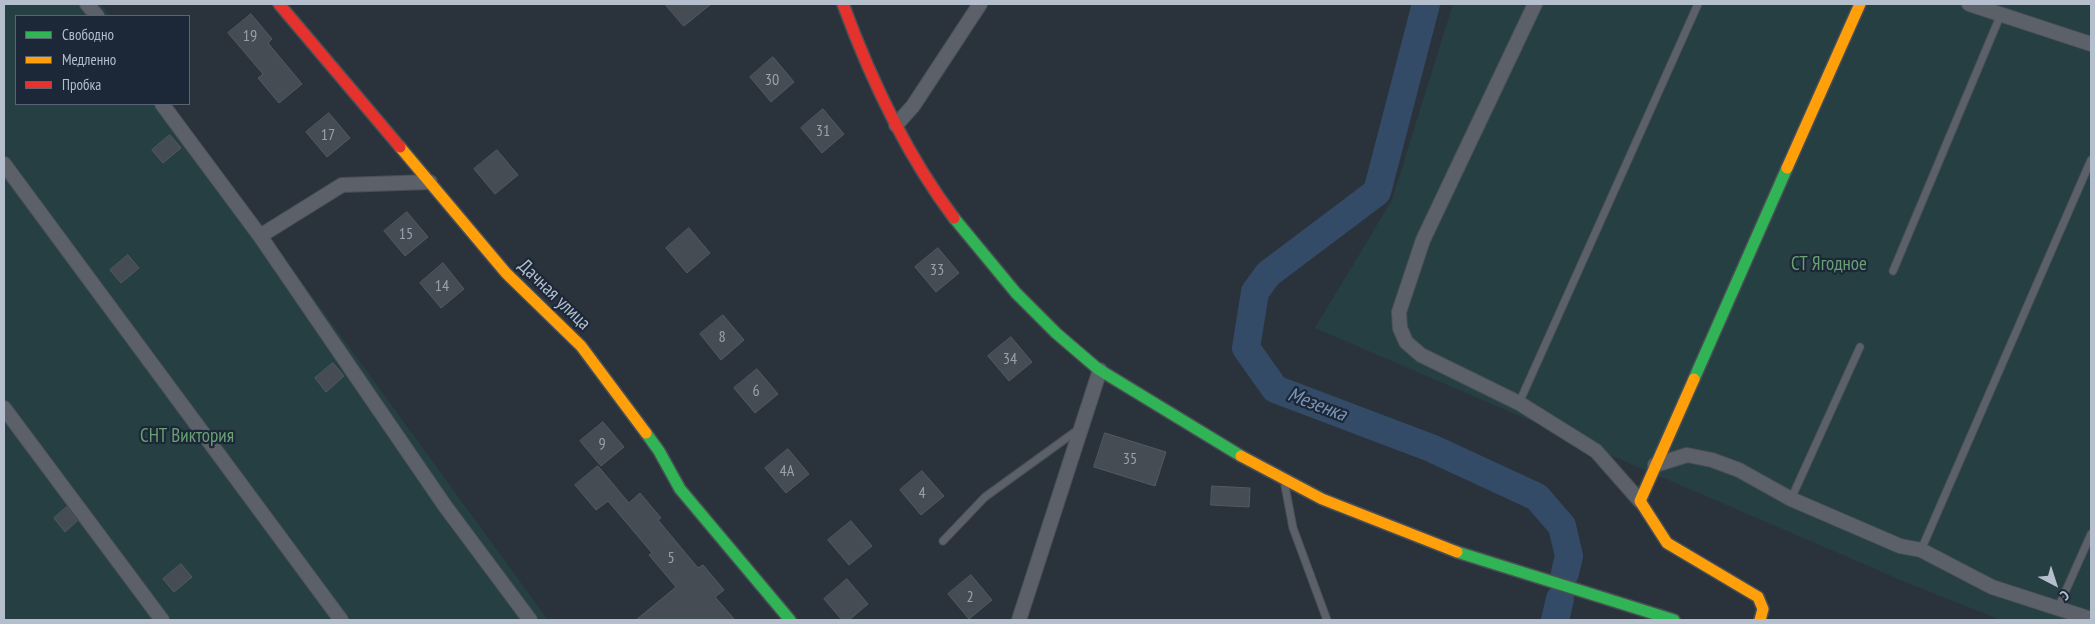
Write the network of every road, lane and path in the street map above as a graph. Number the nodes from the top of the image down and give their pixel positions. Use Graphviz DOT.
graph roads {
  1 [pos="88,4"];
  2 [pos="279,4"];
  3 [pos="843,4"];
  4 [pos="980,4"];
  5 [pos="1535,4"];
  6 [pos="1698,4"];
  7 [pos="1860,4"];
  8 [pos="1969,4"];
  9 [pos="2001,14"];
  10 [pos="96,15"];
  11 [pos="2091,44"];
  12 [pos="163,105"];
  13 [pos="896,125"];
  14 [pos="2091,160"];
  15 [pos="4,164"];
  16 [pos="430,182"];
  17 [pos="260,236"];
  18 [pos="1892,271"];
  19 [pos="1860,347"];
  20 [pos="1100,370"];
  21 [pos="1519,403"];
  22 [pos="4,408"];
  23 [pos="1084,426"];
  24 [pos="1655,465"];
  25 [pos="1284,481"];
  26 [pos="1791,499"];
  27 [pos="1640,501"];
  28 [pos="2091,534"];
  29 [pos="943,541"];
  30 [pos="1921,550"];
  31 [pos="2058,608"];
  32 [pos="2091,619"];
  33 [pos="162,620"];
  34 [pos="341,620"];
  35 [pos="530,620"];
  36 [pos="790,620"];
  37 [pos="1019,620"];
  38 [pos="1327,620"];
  39 [pos="1674,620"];
  40 [pos="1760,620"];
  1 -- 10 [label="street"];
  2 -- 16 [label="street, Дачная улица"];
  3 -- 13 [label="street"];
  4 -- 13 [label="street"];
  5 -- 21 [label="street"];
  6 -- 21 [label="lane"];
  7 -- 24 [label="street"];
  8 -- 9 [label="street"];
  9 -- 11 [label="street"];
  9 -- 18 [label="lane"];
  12 -- 17 [label="street"];
  13 -- 20 [label="street"];
  14 -- 30 [label="lane"];
  15 -- 34 [label="street"];
  16 -- 17 [label="street"];
  16 -- 36 [label="street, Дачная улица"];
  17 -- 35 [label="street"];
  19 -- 26 [label="lane"];
  20 -- 23 [label="street"];
  20 -- 25 [label="street"];
  21 -- 27 [label="street"];
  22 -- 33 [label="street"];
  23 -- 29 [label="lane"];
  23 -- 37 [label="street"];
  24 -- 26 [label="street"];
  24 -- 27 [label="street"];
  25 -- 38 [label="lane"];
  25 -- 39 [label="street"];
  26 -- 30 [label="street"];
  27 -- 40 [label="street"];
  28 -- 31 [label="lane"];
  30 -- 31 [label="street"];
  31 -- 32 [label="street"];
}
